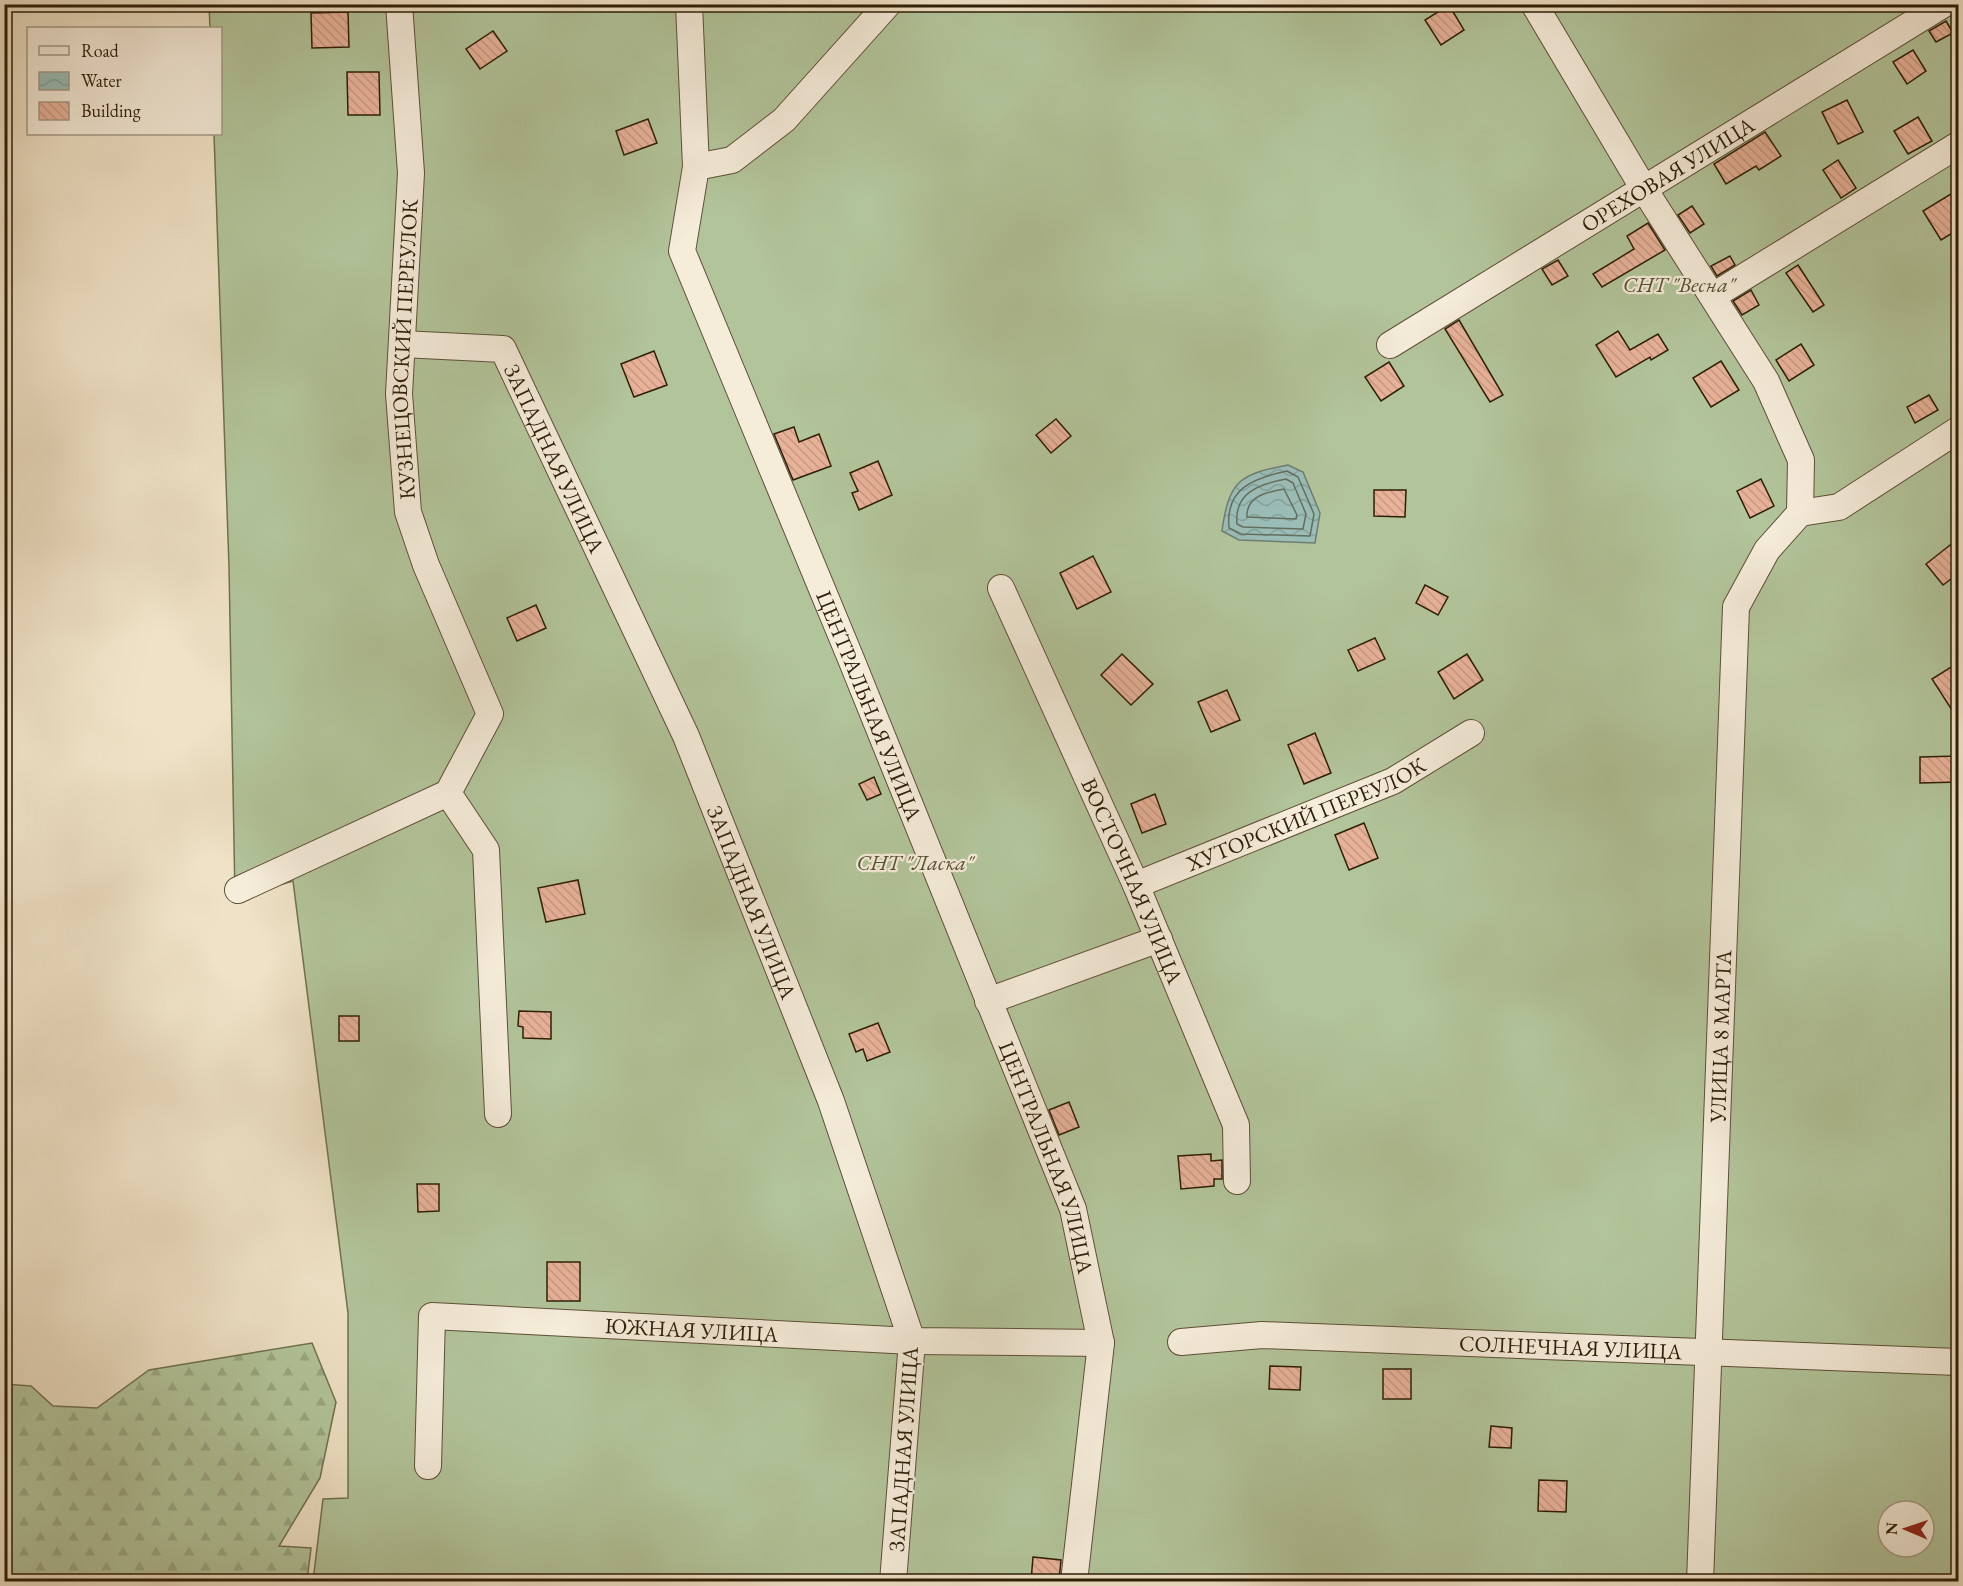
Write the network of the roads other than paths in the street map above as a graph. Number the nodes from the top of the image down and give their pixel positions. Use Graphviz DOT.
graph roads {
  1 [pos="399,4"];
  2 [pos="689,4"];
  3 [pos="888,4"];
  4 [pos="1534,4"];
  5 [pos="1944,4"];
  6 [pos="1959,145"];
  7 [pos="696,167"];
  8 [pos="1644,189"];
  9 [pos="1713,296"];
  10 [pos="402,344"];
  11 [pos="1390,345"];
  12 [pos="1959,430"];
  13 [pos="1800,513"];
  14 [pos="1001,588"];
  15 [pos="1471,733"];
  16 [pos="448,794"];
  17 [pos="1136,885"];
  18 [pos="238,890"];
  19 [pos="1159,939"];
  20 [pos="988,1000"];
  21 [pos="498,1114"];
  22 [pos="1237,1181"];
  23 [pos="912,1341"];
  24 [pos="1181,1342"];
  25 [pos="1101,1343"];
  26 [pos="1708,1353"];
  27 [pos="1959,1362"];
  28 [pos="428,1466"];
  29 [pos="893,1581"];
  30 [pos="1074,1581"];
  31 [pos="1700,1581"];
  1 -- 10 [label="street, КУЗНЕЦОВСКИЙ ПЕРЕУЛОК"];
  2 -- 7 [label="street, ЦЕНТРАЛЬНАЯ УЛИЦА"];
  3 -- 7 [label="street"];
  4 -- 8 [label="street"];
  5 -- 8 [label="street, ОРЕХОВАЯ УЛИЦА"];
  6 -- 9 [label="street"];
  7 -- 20 [label="street, ЦЕНТРАЛЬНАЯ УЛИЦА"];
  8 -- 9 [label="street"];
  8 -- 11 [label="street, ОРЕХОВАЯ УЛИЦА"];
  9 -- 13 [label="street"];
  10 -- 16 [label="street, КУЗНЕЦОВСКИЙ ПЕРЕУЛОК"];
  10 -- 23 [label="street, ЗАПАДНАЯ УЛИЦА"];
  12 -- 13 [label="street"];
  13 -- 26 [label="street, УЛИЦА 8 МАРТА"];
  14 -- 17 [label="street, ВОСТОЧНАЯ УЛИЦА"];
  15 -- 17 [label="street, ХУТОРСКИЙ ПЕРЕУЛОК"];
  16 -- 18 [label="street"];
  16 -- 21 [label="street"];
  17 -- 19 [label="street, ВОСТОЧНАЯ УЛИЦА"];
  19 -- 20 [label="street"];
  19 -- 22 [label="street, ВОСТОЧНАЯ УЛИЦА"];
  20 -- 25 [label="street, ЦЕНТРАЛЬНАЯ УЛИЦА"];
  23 -- 25 [label="street, ЮЖНАЯ УЛИЦА"];
  23 -- 28 [label="street, ЮЖНАЯ УЛИЦА"];
  23 -- 29 [label="street, ЗАПАДНАЯ УЛИЦА"];
  24 -- 26 [label="street, СОЛНЕЧНАЯ УЛИЦА"];
  25 -- 30 [label="street, ЦЕНТРАЛЬНАЯ УЛИЦА"];
  26 -- 27 [label="street, СОЛНЕЧНАЯ УЛИЦА"];
  26 -- 31 [label="street, УЛИЦА 8 МАРТА"];
}
